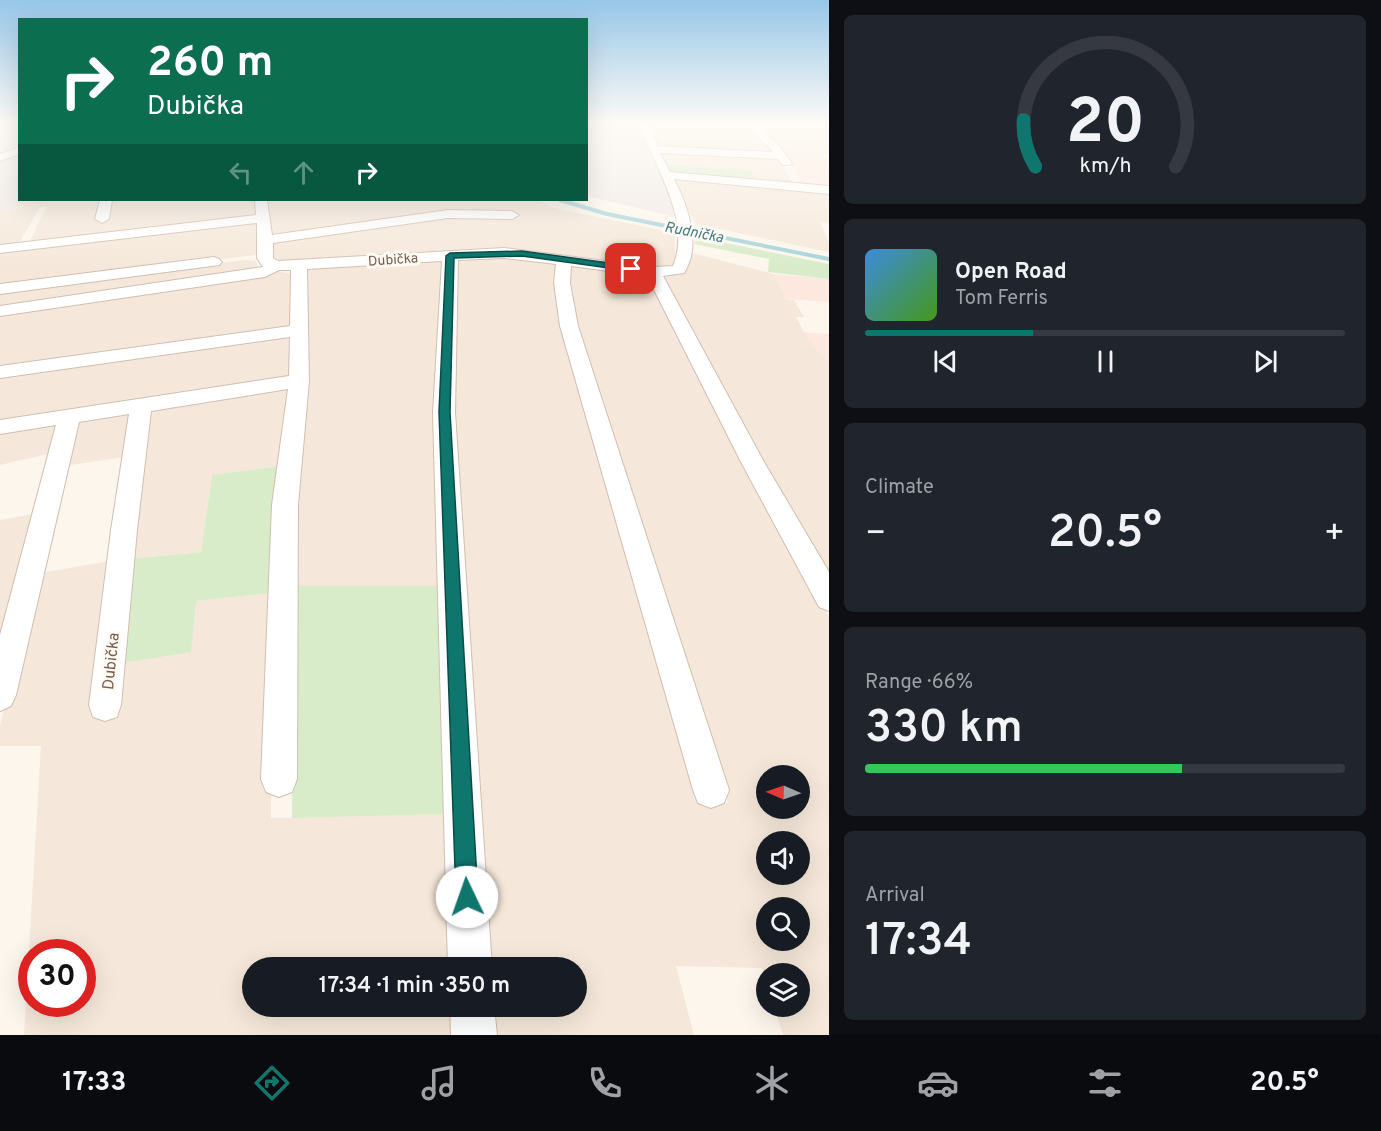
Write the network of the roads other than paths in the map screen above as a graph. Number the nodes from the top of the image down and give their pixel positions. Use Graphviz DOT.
graph roads {
  1 [pos="791,173"];
  2 [pos="666,175"];
  3 [pos="799,187"];
  4 [pos="829,190"];
  5 [pos="106,201"];
  6 [pos="261,201"];
  7 [pos="512,215"];
  8 [pos="264,218"];
  9 [pos="102,219"];
  10 [pos="266,240"];
  11 [pos="0,249"];
  12 [pos="450,256"];
  13 [pos="564,260"];
  14 [pos="265,261"];
  15 [pos="653,272"];
  16 [pos="0,290"];
  17 [pos="0,311"];
  18 [pos="300,330"];
  19 [pos="0,372"];
  20 [pos="300,381"];
  21 [pos="141,404"];
  22 [pos="70,415"];
  23 [pos="0,427"];
  24 [pos="829,598"];
  25 [pos="0,695"];
  26 [pos="105,705"];
  27 [pos="279,779"];
  28 [pos="711,790"];
  29 [pos="469,957"];
  30 [pos="473,1017"];
  31 [pos="474,1035"];
  1 -- 3 [label="street"];
  2 -- 3 [label="street"];
  2 -- 15 [label="street"];
  3 -- 4 [label="street"];
  5 -- 9 [label="street"];
  6 -- 8 [label="street"];
  7 -- 10 [label="street"];
  8 -- 10 [label="street"];
  8 -- 11 [label="street"];
  10 -- 14 [label="street"];
  12 -- 13 [label="street, Dubička"];
  12 -- 14 [label="street, Dubička"];
  12 -- 29 [label="street"];
  13 -- 15 [label="street, Dubička"];
  13 -- 28 [label="street"];
  14 -- 16 [label="street"];
  14 -- 17 [label="street"];
  14 -- 18 [label="street"];
  15 -- 24 [label="street"];
  18 -- 19 [label="street"];
  18 -- 20 [label="street"];
  20 -- 21 [label="street"];
  20 -- 27 [label="street"];
  21 -- 22 [label="street"];
  21 -- 26 [label="street, Dubička"];
  22 -- 23 [label="street"];
  22 -- 25 [label="street"];
  30 -- 31 [label="street"];
}
